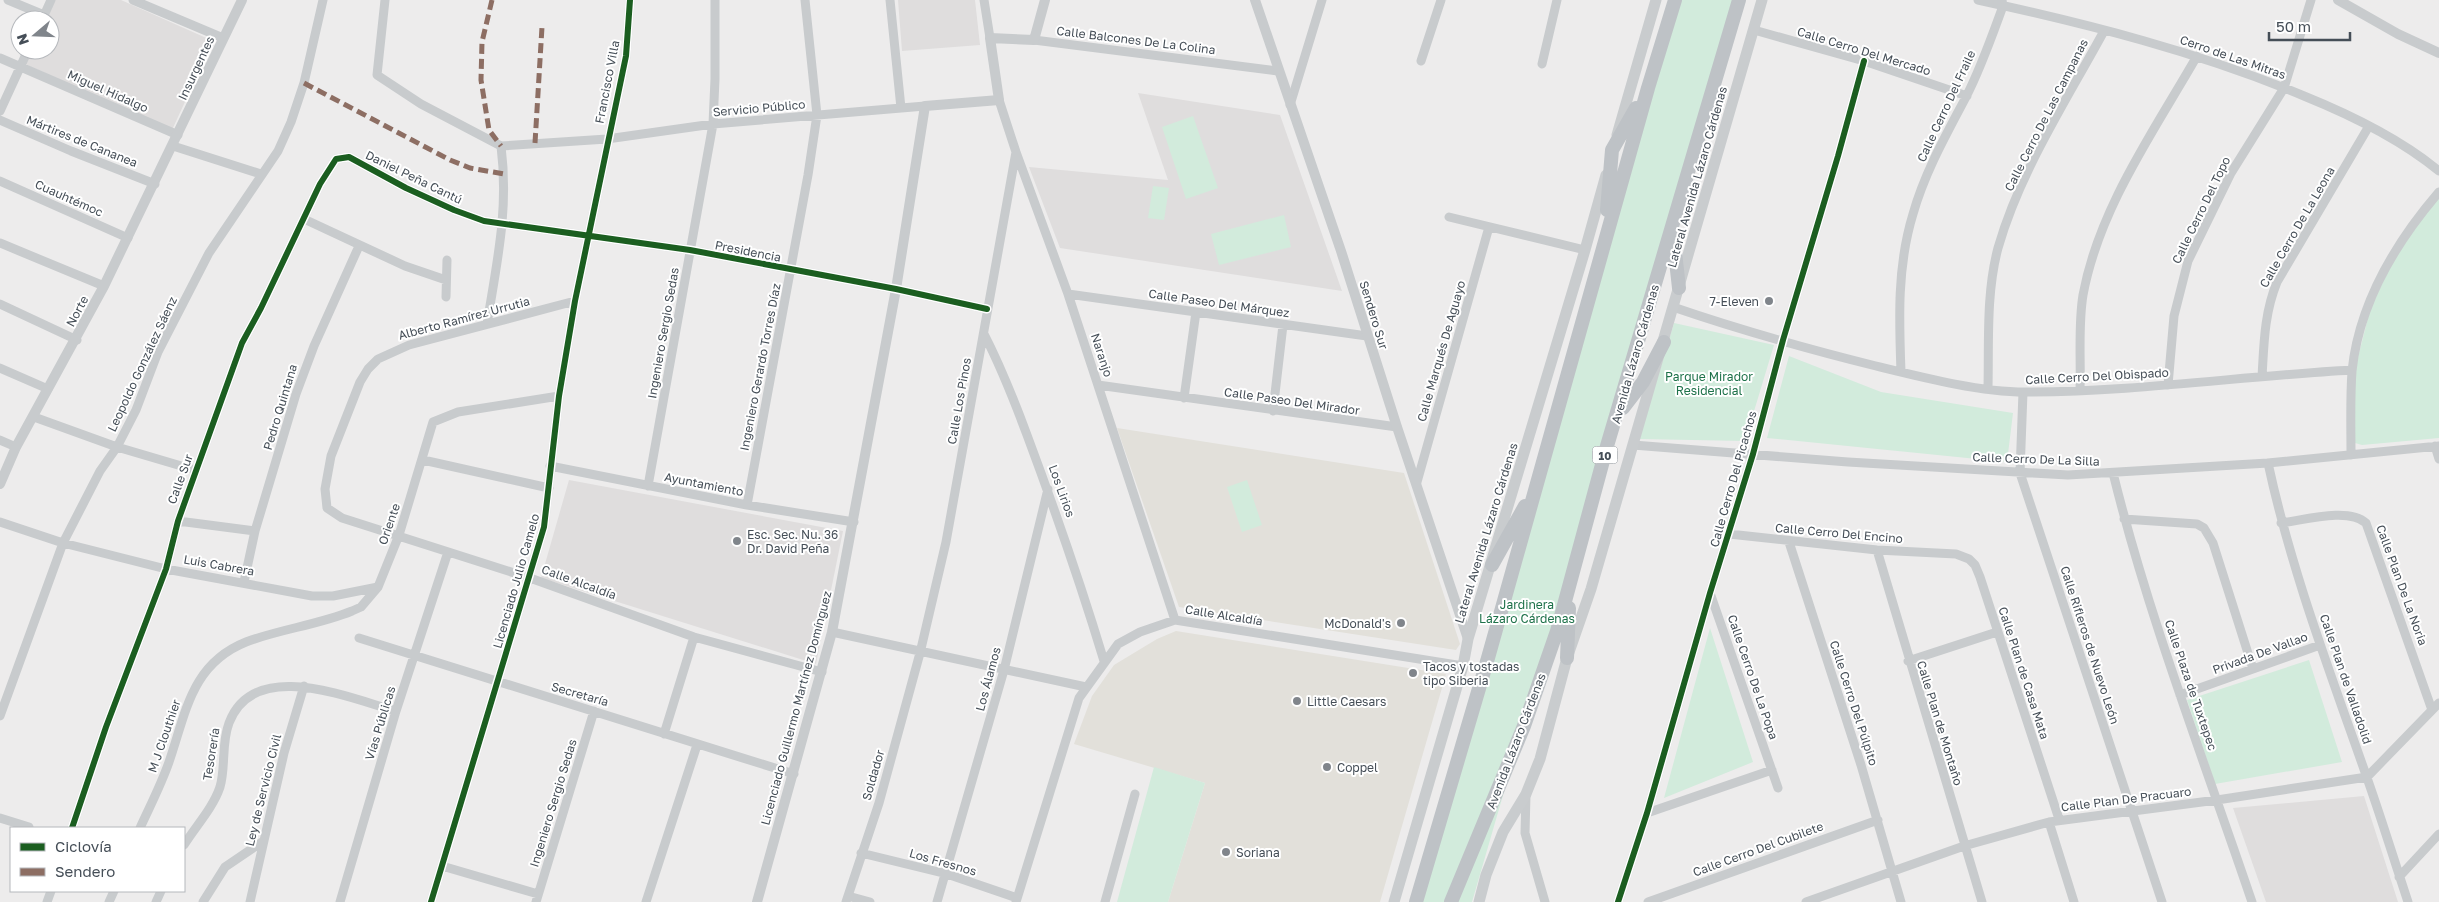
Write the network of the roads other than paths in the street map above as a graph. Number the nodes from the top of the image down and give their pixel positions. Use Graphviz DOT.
graph roads {
  1 [pos="8,0"];
  2 [pos="134,0"];
  3 [pos="242,0"];
  4 [pos="322,0"];
  5 [pos="385,0"];
  6 [pos="630,0"];
  7 [pos="715,0"];
  8 [pos="805,0"];
  9 [pos="890,0"];
  10 [pos="984,0"];
  11 [pos="1045,0"];
  12 [pos="1255,0"];
  13 [pos="1322,0"];
  14 [pos="1441,0"];
  15 [pos="1557,0"];
  16 [pos="1656,0"];
  17 [pos="1675,0"];
  18 [pos="1740,0"];
  19 [pos="1762,0"];
  20 [pos="1978,0"];
  21 [pos="2311,0"];
  22 [pos="2338,0"];
  23 [pos="2003,3"];
  24 [pos="27,10"];
  25 [pos="1754,30"];
  26 [pos="2104,31"];
  27 [pos="223,38"];
  28 [pos="990,38"];
  29 [pos="1034,40"];
  30 [pos="2439,53"];
  31 [pos="2197,56"];
  32 [pos="0,58"];
  33 [pos="24,60"];
  34 [pos="1421,61"];
  35 [pos="1864,61"];
  36 [pos="1542,64"];
  37 [pos="21,67"];
  38 [pos="1278,71"];
  39 [pos="1648,88"];
  40 [pos="2284,88"];
  41 [pos="1967,96"];
  42 [pos="1000,100"];
  43 [pos="1290,105"];
  44 [pos="925,106"];
  45 [pos="901,108"];
  46 [pos="0,111"];
  47 [pos="817,115"];
  48 [pos="0,120"];
  49 [pos="713,124"];
  50 [pos="2369,126"];
  51 [pos="178,135"];
  52 [pos="607,139"];
  53 [pos="172,146"];
  54 [pos="501,146"];
  55 [pos="1612,150"];
  56 [pos="1016,152"];
  57 [pos="344,156"];
  58 [pos="2439,171"];
  59 [pos="260,174"];
  60 [pos="0,181"];
  61 [pos="155,184"];
  62 [pos="2439,192"];
  63 [pos="1449,217"];
  64 [pos="304,219"];
  65 [pos="504,224"];
  66 [pos="1673,226"];
  67 [pos="1489,227"];
  68 [pos="589,237"];
  69 [pos="128,238"];
  70 [pos="0,243"];
  71 [pos="1604,244"];
  72 [pos="359,246"];
  73 [pos="690,250"];
  74 [pos="1585,250"];
  75 [pos="447,260"];
  76 [pos="790,270"];
  77 [pos="446,280"];
  78 [pos="104,286"];
  79 [pos="1679,288"];
  80 [pos="896,289"];
  81 [pos="1068,294"];
  82 [pos="446,297"];
  83 [pos="575,301"];
  84 [pos="0,304"];
  85 [pos="1674,307"];
  86 [pos="987,309"];
  87 [pos="1196,312"];
  88 [pos="487,324"];
  89 [pos="1283,325"];
  90 [pos="984,334"];
  91 [pos="1367,336"];
  92 [pos="76,340"];
  93 [pos="1783,340"];
  94 [pos="1664,342"];
  95 [pos="0,368"];
  96 [pos="2352,370"];
  97 [pos="1900,372"];
  98 [pos="2262,377"];
  99 [pos="1098,385"];
  100 [pos="2168,385"];
  101 [pos="1988,388"];
  102 [pos="48,389"];
  103 [pos="2080,389"];
  104 [pos="2023,392"];
  105 [pos="559,396"];
  106 [pos="1184,398"];
  107 [pos="1273,411"];
  108 [pos="1619,412"];
  109 [pos="34,417"];
  110 [pos="1396,427"];
  111 [pos="0,440"];
  112 [pos="1633,445"];
  113 [pos="2437,446"];
  114 [pos="16,447"];
  115 [pos="117,447"];
  116 [pos="1753,454"];
  117 [pos="2351,455"];
  118 [pos="2439,459"];
  119 [pos="423,460"];
  120 [pos="2268,463"];
  121 [pos="550,466"];
  122 [pos="195,470"];
  123 [pos="2020,473"];
  124 [pos="2113,473"];
  125 [pos="1417,482"];
  126 [pos="0,484"];
  127 [pos="648,486"];
  128 [pos="1536,486"];
  129 [pos="548,488"];
  130 [pos="1048,489"];
  131 [pos="747,505"];
  132 [pos="330,512"];
  133 [pos="2124,518"];
  134 [pos="178,521"];
  135 [pos="0,522"];
  136 [pos="854,522"];
  137 [pos="2281,523"];
  138 [pos="256,530"];
  139 [pos="1728,534"];
  140 [pos="399,535"];
  141 [pos="1789,542"];
  142 [pos="63,543"];
  143 [pos="1876,550"];
  144 [pos="448,552"];
  145 [pos="1947,554"];
  146 [pos="1492,564"];
  147 [pos="166,569"];
  148 [pos="530,578"];
  149 [pos="1570,581"];
  150 [pos="244,582"];
  151 [pos="378,587"];
  152 [pos="1710,593"];
  153 [pos="1175,620"];
  154 [pos="832,632"];
  155 [pos="1997,632"];
  156 [pos="694,637"];
  157 [pos="359,638"];
  158 [pos="1468,639"];
  159 [pos="2320,645"];
  160 [pos="920,653"];
  161 [pos="219,657"];
  162 [pos="414,657"];
  163 [pos="1567,658"];
  164 [pos="1908,660"];
  165 [pos="1104,662"];
  166 [pos="1463,666"];
  167 [pos="2253,669"];
  168 [pos="1004,670"];
  169 [pos="822,672"];
  170 [pos="498,683"];
  171 [pos="304,686"];
  172 [pos="1086,687"];
  173 [pos="2180,695"];
  174 [pos="2439,703"];
  175 [pos="2432,710"];
  176 [pos="396,711"];
  177 [pos="594,711"];
  178 [pos="0,716"];
  179 [pos="664,734"];
  180 [pos="697,744"];
  181 [pos="1772,770"];
  182 [pos="794,774"];
  183 [pos="2367,777"];
  184 [pos="1778,788"];
  185 [pos="1134,794"];
  186 [pos="1526,794"];
  187 [pos="2218,800"];
  188 [pos="2131,811"];
  189 [pos="1647,813"];
  190 [pos="0,818"];
  191 [pos="1878,820"];
  192 [pos="2059,820"];
  193 [pos="2049,822"];
  194 [pos="29,827"];
  195 [pos="72,827"];
  196 [pos="140,827"];
  197 [pos="2439,834"];
  198 [pos="262,842"];
  199 [pos="185,843"];
  200 [pos="1964,846"];
  201 [pos="861,853"];
  202 [pos="442,866"];
  203 [pos="1892,872"];
  204 [pos="947,874"];
  205 [pos="2399,877"];
  206 [pos="537,898"];
  207 [pos="847,899"];
  208 [pos="1017,900"];
  209 [pos="202,902"];
  210 [pos="250,902"];
  211 [pos="340,902"];
  212 [pos="431,902"];
  213 [pos="646,902"];
  214 [pos="757,902"];
  215 [pos="870,902"];
  216 [pos="937,902"];
  217 [pos="1105,902"];
  218 [pos="1394,902"];
  219 [pos="1416,902"];
  220 [pos="1451,902"];
  221 [pos="1479,902"];
  222 [pos="1545,902"];
  223 [pos="1618,902"];
  224 [pos="1648,902"];
  225 [pos="1807,902"];
  226 [pos="1901,902"];
  227 [pos="1982,902"];
  228 [pos="2074,902"];
  229 [pos="2162,902"];
  230 [pos="2252,902"];
  231 [pos="2408,902"];
  1 -- 24 [label="street"];
  2 -- 27 [label="street"];
  3 -- 27 [label="street, Insurgentes"];
  4 -- 59 [label="street, Leopoldo González Sáenz"];
  5 -- 54 [label="street"];
  6 -- 52 [label="street, Francisco Villa"];
  7 -- 49 [label="street, Ingeniero Sergio Sedas"];
  8 -- 47 [label="street, Ingeniero Gerardo Torres Díaz"];
  9 -- 45 [label="street"];
  10 -- 28 [label="street"];
  11 -- 29 [label="street"];
  12 -- 38 [label="street, Sendero Sur"];
  13 -- 43 [label="street"];
  14 -- 34 [label="street"];
  15 -- 36 [label="street"];
  16 -- 55 [label="main road, Lateral Avenida Lázaro Cárdenas"];
  17 -- 39 [label="highway"];
  18 -- 66 [label="highway, Avenida Lázaro Cárdenas / 10"];
  19 -- 25 [label="main road, Lateral Avenida Lázaro Cárdenas"];
  20 -- 23 [label="street, Cerro de Las Mitras"];
  21 -- 40 [label="street, Calle Cerro Del Topo"];
  22 -- 30 [label="street"];
  23 -- 26 [label="street, Cerro de Las Mitras"];
  23 -- 41 [label="street, Calle Cerro Del Fraile"];
  25 -- 35 [label="street, Calle Cerro Del Mercado"];
  25 -- 79 [label="main road, Lateral Avenida Lázaro Cárdenas"];
  26 -- 31 [label="street, Cerro de Las Mitras"];
  26 -- 101 [label="street, Calle Cerro De Las Campanas"];
  27 -- 51 [label="street, Insurgentes"];
  28 -- 29 [label="street, Calle Balcones De La Colina"];
  28 -- 42 [label="street"];
  29 -- 38 [label="street, Calle Balcones De La Colina"];
  31 -- 40 [label="street, Cerro de Las Mitras"];
  31 -- 103 [label="street"];
  32 -- 37 [label="street, Miguel Hidalgo"];
  33 -- 37 [label="street"];
  35 -- 41 [label="street, Calle Cerro Del Mercado"];
  35 -- 93 [label="street, Calle Cerro Del Picachos"];
  37 -- 46 [label="street"];
  37 -- 51 [label="street, Miguel Hidalgo"];
  38 -- 43 [label="street, Sendero Sur"];
  39 -- 55 [label="highway"];
  39 -- 71 [label="highway"];
  40 -- 50 [label="street, Cerro de Las Mitras"];
  40 -- 100 [label="street, Calle Cerro Del Topo"];
  41 -- 97 [label="street, Calle Cerro Del Fraile"];
  42 -- 44 [label="street, Servicio Público"];
  42 -- 56 [label="street, Naranjo"];
  43 -- 91 [label="street, Sendero Sur"];
  44 -- 45 [label="street, Servicio Público"];
  44 -- 80 [label="street, Licenciado Guillermo Martínez Domínguez"];
  45 -- 47 [label="street, Servicio Público"];
  47 -- 49 [label="street, Servicio Público"];
  47 -- 76 [label="street, Ingeniero Gerardo Torres Díaz"];
  48 -- 61 [label="street, Mártires de Cananea"];
  49 -- 52 [label="street, Servicio Público"];
  49 -- 73 [label="street, Ingeniero Sergio Sedas"];
  50 -- 58 [label="street, Cerro de Las Mitras"];
  50 -- 98 [label="street, Calle Cerro De La Leona"];
  51 -- 53 [label="street, Insurgentes"];
  52 -- 54 [label="street, Servicio Público"];
  52 -- 68 [label="street, Licenciado Julio Camelo"];
  53 -- 59 [label="street"];
  53 -- 61 [label="street, Norte"];
  54 -- 65 [label="street"];
  55 -- 71 [label="highway"];
  55 -- 74 [label="main road, Lateral Avenida Lázaro Cárdenas"];
  56 -- 81 [label="street, Naranjo"];
  56 -- 86 [label="street, Calle Los Pinos"];
  57 -- 64 [label="street, Calle Sur"];
  57 -- 65 [label="street, Daniel Peña Cantú"];
  59 -- 115 [label="street, Leopoldo González Sáenz"];
  60 -- 69 [label="street, Cuauhtémoc"];
  61 -- 69 [label="street, Norte"];
  62 -- 96 [label="street"];
  63 -- 67 [label="street"];
  64 -- 72 [label="street"];
  64 -- 122 [label="street, Calle Sur"];
  65 -- 68 [label="street, Presidencia"];
  65 -- 88 [label="street"];
  66 -- 79 [label="highway"];
  66 -- 108 [label="highway, Avenida Lázaro Cárdenas / 10"];
  67 -- 74 [label="street"];
  67 -- 125 [label="street, Calle Marqués De Aguayo"];
  68 -- 73 [label="street, Presidencia"];
  68 -- 83 [label="street, Licenciado Julio Camelo"];
  69 -- 78 [label="street, Norte"];
  70 -- 78 [label="street"];
  71 -- 128 [label="highway"];
  72 -- 77 [label="street"];
  72 -- 138 [label="street, Pedro Quintana"];
  73 -- 76 [label="street, Presidencia"];
  73 -- 127 [label="street, Ingeniero Sergio Sedas"];
  74 -- 146 [label="main road, Lateral Avenida Lázaro Cárdenas"];
  75 -- 77 [label="street"];
  76 -- 80 [label="street, Presidencia"];
  76 -- 131 [label="street, Ingeniero Gerardo Torres Díaz"];
  77 -- 82 [label="street"];
  78 -- 92 [label="street, Norte"];
  79 -- 85 [label="main road, Lateral Avenida Lázaro Cárdenas"];
  80 -- 86 [label="street, Presidencia"];
  80 -- 136 [label="street, Licenciado Guillermo Martínez Domínguez"];
  81 -- 87 [label="street, Calle Paseo Del Márquez"];
  81 -- 99 [label="street, Naranjo"];
  83 -- 88 [label="street, Alberto Ramírez Urrutia"];
  83 -- 105 [label="street, Licenciado Julio Camelo"];
  84 -- 92 [label="street"];
  85 -- 93 [label="street, Calle Cerro Del Obispado"];
  85 -- 94 [label="main road, Lateral Avenida Lázaro Cárdenas"];
  86 -- 90 [label="street, Calle Los Pinos"];
  87 -- 89 [label="street, Calle Paseo Del Márquez"];
  87 -- 106 [label="street"];
  88 -- 132 [label="street, Alberto Ramírez Urrutia"];
  89 -- 91 [label="street, Calle Paseo Del Márquez"];
  89 -- 107 [label="street"];
  90 -- 130 [label="street, Los Lirios"];
  90 -- 160 [label="street, Calle Los Pinos"];
  91 -- 110 [label="street, Sendero Sur"];
  92 -- 102 [label="street, Norte"];
  93 -- 97 [label="street, Calle Cerro Del Obispado"];
  93 -- 116 [label="street, Calle Cerro Del Picachos"];
  94 -- 108 [label="highway"];
  94 -- 112 [label="main road, Lateral Avenida Lázaro Cárdenas"];
  95 -- 102 [label="street"];
  96 -- 98 [label="street, Calle Cerro Del Obispado"];
  96 -- 117 [label="street"];
  97 -- 101 [label="street, Calle Cerro Del Obispado"];
  98 -- 100 [label="street, Calle Cerro Del Obispado"];
  99 -- 106 [label="street, Calle Paseo Del Mirador"];
  99 -- 153 [label="street, Naranjo"];
  100 -- 103 [label="street, Calle Cerro Del Obispado"];
  101 -- 104 [label="street, Calle Cerro Del Obispado"];
  102 -- 109 [label="street, Norte"];
  103 -- 104 [label="street, Calle Cerro Del Obispado"];
  104 -- 123 [label="street, Calle Rifleros de Nuevo León"];
  105 -- 119 [label="street, Oriente"];
  105 -- 121 [label="street, Licenciado Julio Camelo"];
  106 -- 107 [label="street, Calle Paseo Del Mirador"];
  107 -- 110 [label="street, Calle Paseo Del Mirador"];
  108 -- 149 [label="highway, Avenida Lázaro Cárdenas / 10"];
  109 -- 114 [label="street, Norte"];
  109 -- 115 [label="street"];
  110 -- 125 [label="street, Sendero Sur"];
  111 -- 114 [label="street"];
  112 -- 116 [label="street, Calle Cerro De La Silla"];
  112 -- 163 [label="main road, Lateral Avenida Lázaro Cárdenas"];
  113 -- 117 [label="street, Calle Cerro De La Silla"];
  113 -- 118 [label="street"];
  114 -- 126 [label="street, Norte"];
  115 -- 122 [label="street"];
  115 -- 142 [label="street, Leopoldo González Sáenz"];
  116 -- 123 [label="street, Calle Cerro De La Silla"];
  116 -- 139 [label="street, Calle Cerro Del Picachos"];
  117 -- 120 [label="street, Calle Cerro De La Silla"];
  119 -- 129 [label="street"];
  119 -- 140 [label="street, Oriente"];
  120 -- 124 [label="street, Calle Cerro De La Silla"];
  120 -- 137 [label="street, Calle Plan de Valladolid"];
  121 -- 127 [label="street, Ayuntamiento"];
  121 -- 129 [label="street, Licenciado Julio Camelo"];
  122 -- 134 [label="street, Calle Sur"];
  123 -- 124 [label="street, Calle Cerro De La Silla"];
  123 -- 188 [label="street, Calle Rifleros de Nuevo León"];
  124 -- 133 [label="street, Calle Plaza de Tuxtepec"];
  125 -- 158 [label="street, Sendero Sur"];
  127 -- 131 [label="street, Ayuntamiento"];
  128 -- 146 [label="highway"];
  128 -- 219 [label="highway"];
  129 -- 148 [label="street, Licenciado Julio Camelo"];
  130 -- 165 [label="street, Los Lirios"];
  130 -- 168 [label="street, Los Álamos"];
  131 -- 136 [label="street, Ayuntamiento"];
  132 -- 140 [label="street, Calle Alcaldía"];
  133 -- 167 [label="street"];
  133 -- 173 [label="street, Calle Plaza de Tuxtepec"];
  134 -- 138 [label="street"];
  134 -- 147 [label="street, Calle Sur"];
  135 -- 142 [label="street, Luis Cabrera"];
  136 -- 154 [label="street, Licenciado Guillermo Martínez Domínguez"];
  137 -- 159 [label="street, Calle Plan de Valladolid"];
  137 -- 175 [label="street, Calle Plan De La Noria"];
  138 -- 150 [label="street, Pedro Quintana"];
  139 -- 141 [label="street, Calle Cerro Del Encino"];
  139 -- 152 [label="street, Calle Cerro Del Picachos"];
  140 -- 144 [label="street, Calle Alcaldía"];
  140 -- 151 [label="street, Oriente"];
  141 -- 143 [label="street, Calle Cerro Del Encino"];
  141 -- 191 [label="street, Calle Cerro Del Púlpito"];
  142 -- 147 [label="street, Luis Cabrera"];
  142 -- 178 [label="street, Leopoldo González Sáenz"];
  143 -- 145 [label="street, Calle Cerro Del Encino"];
  143 -- 164 [label="street, Calle Plan de Montaño"];
  144 -- 148 [label="street, Calle Alcaldía"];
  144 -- 162 [label="street, Vías Públicas"];
  145 -- 155 [label="street, Calle Plan de Casa Mata"];
  146 -- 158 [label="main road, Lateral Avenida Lázaro Cárdenas"];
  147 -- 150 [label="street, Luis Cabrera"];
  147 -- 195 [label="street, Calle Sur"];
  148 -- 156 [label="street, Calle Alcaldía"];
  148 -- 170 [label="street, Licenciado Julio Camelo"];
  149 -- 163 [label="highway"];
  149 -- 220 [label="highway, Avenida Lázaro Cárdenas / 10"];
  150 -- 151 [label="street, Luis Cabrera"];
  151 -- 161 [label="street, Oriente"];
  152 -- 181 [label="street, Calle Cerro De La Popa"];
  152 -- 189 [label="street, Calle Cerro Del Picachos"];
  153 -- 165 [label="street, Calle Alcaldía"];
  153 -- 166 [label="street, Calle Alcaldía"];
  154 -- 160 [label="street"];
  154 -- 169 [label="street, Licenciado Guillermo Martínez Domínguez"];
  155 -- 164 [label="street"];
  155 -- 192 [label="street, Calle Plan de Casa Mata"];
  156 -- 169 [label="street, Calle Alcaldía"];
  156 -- 179 [label="street"];
  157 -- 162 [label="street, Secretaría"];
  158 -- 166 [label="main road, Lateral Avenida Lázaro Cárdenas"];
  159 -- 167 [label="street, Privada De Vallao"];
  159 -- 183 [label="street, Calle Plan de Valladolid"];
  160 -- 168 [label="street"];
  160 -- 201 [label="street, Soldador"];
  161 -- 196 [label="street, M J Clouthier"];
  162 -- 170 [label="street, Secretaría"];
  162 -- 176 [label="street, Vías Públicas"];
  163 -- 186 [label="main road, Lateral Avenida Lázaro Cárdenas"];
  164 -- 200 [label="street, Calle Plan de Montaño"];
  165 -- 172 [label="street, Calle Alcaldía"];
  166 -- 218 [label="main road, Lateral Avenida Lázaro Cárdenas"];
  167 -- 173 [label="street, Privada De Vallao"];
  168 -- 172 [label="street"];
  168 -- 204 [label="street, Los Álamos"];
  169 -- 182 [label="street, Licenciado Guillermo Martínez Domínguez"];
  170 -- 177 [label="street, Secretaría"];
  170 -- 202 [label="street, Licenciado Julio Camelo"];
  171 -- 176 [label="street, Tesorería"];
  171 -- 198 [label="street, Ley de Servicio Civil"];
  171 -- 199 [label="street, Tesorería"];
  172 -- 208 [label="street"];
  173 -- 187 [label="street, Calle Plaza de Tuxtepec"];
  174 -- 175 [label="street"];
  175 -- 183 [label="street"];
  176 -- 211 [label="street, Vías Públicas"];
  177 -- 179 [label="street, Secretaría"];
  177 -- 206 [label="street, Ingeniero Sergio Sedas"];
  179 -- 180 [label="street, Secretaría"];
  180 -- 182 [label="street, Secretaría"];
  180 -- 213 [label="street"];
  181 -- 184 [label="street, Calle Cerro De La Popa"];
  181 -- 189 [label="street"];
  182 -- 214 [label="street, Licenciado Guillermo Martínez Domínguez"];
  183 -- 187 [label="street, Calle Plan De Pracuaro"];
  183 -- 205 [label="street, Calle Plan de Valladolid"];
  185 -- 217 [label="street"];
  186 -- 221 [label="main road, Lateral Avenida Lázaro Cárdenas"];
  186 -- 222 [label="street"];
  187 -- 188 [label="street, Calle Plan De Pracuaro"];
  187 -- 230 [label="street, Calle Plaza de Tuxtepec"];
  188 -- 192 [label="street, Calle Plan De Pracuaro"];
  188 -- 229 [label="street, Calle Rifleros de Nuevo León"];
  189 -- 223 [label="street, Calle Cerro Del Picachos"];
  190 -- 194 [label="street"];
  191 -- 203 [label="street, Calle Cerro Del Púlpito"];
  191 -- 224 [label="street, Calle Cerro Del Cubilete"];
  192 -- 193 [label="street, Calle Plan De Pracuaro"];
  193 -- 200 [label="street, Calle Plan De Pracuaro"];
  193 -- 228 [label="street"];
  197 -- 205 [label="street"];
  198 -- 209 [label="street"];
  198 -- 210 [label="street, Ley de Servicio Civil"];
  200 -- 203 [label="street, Calle Plan De Pracuaro"];
  200 -- 227 [label="street, Calle Plan de Montaño"];
  201 -- 204 [label="street, Los Fresnos"];
  201 -- 207 [label="street, Soldador"];
  202 -- 206 [label="street"];
  202 -- 212 [label="street, Licenciado Julio Camelo"];
  203 -- 225 [label="street, Calle Plan De Pracuaro"];
  203 -- 226 [label="street, Calle Cerro Del Púlpito"];
  204 -- 208 [label="street, Los Fresnos"];
  204 -- 216 [label="street, Los Álamos"];
  205 -- 231 [label="street, Calle Plan de Valladolid"];
  207 -- 215 [label="street"];
}
